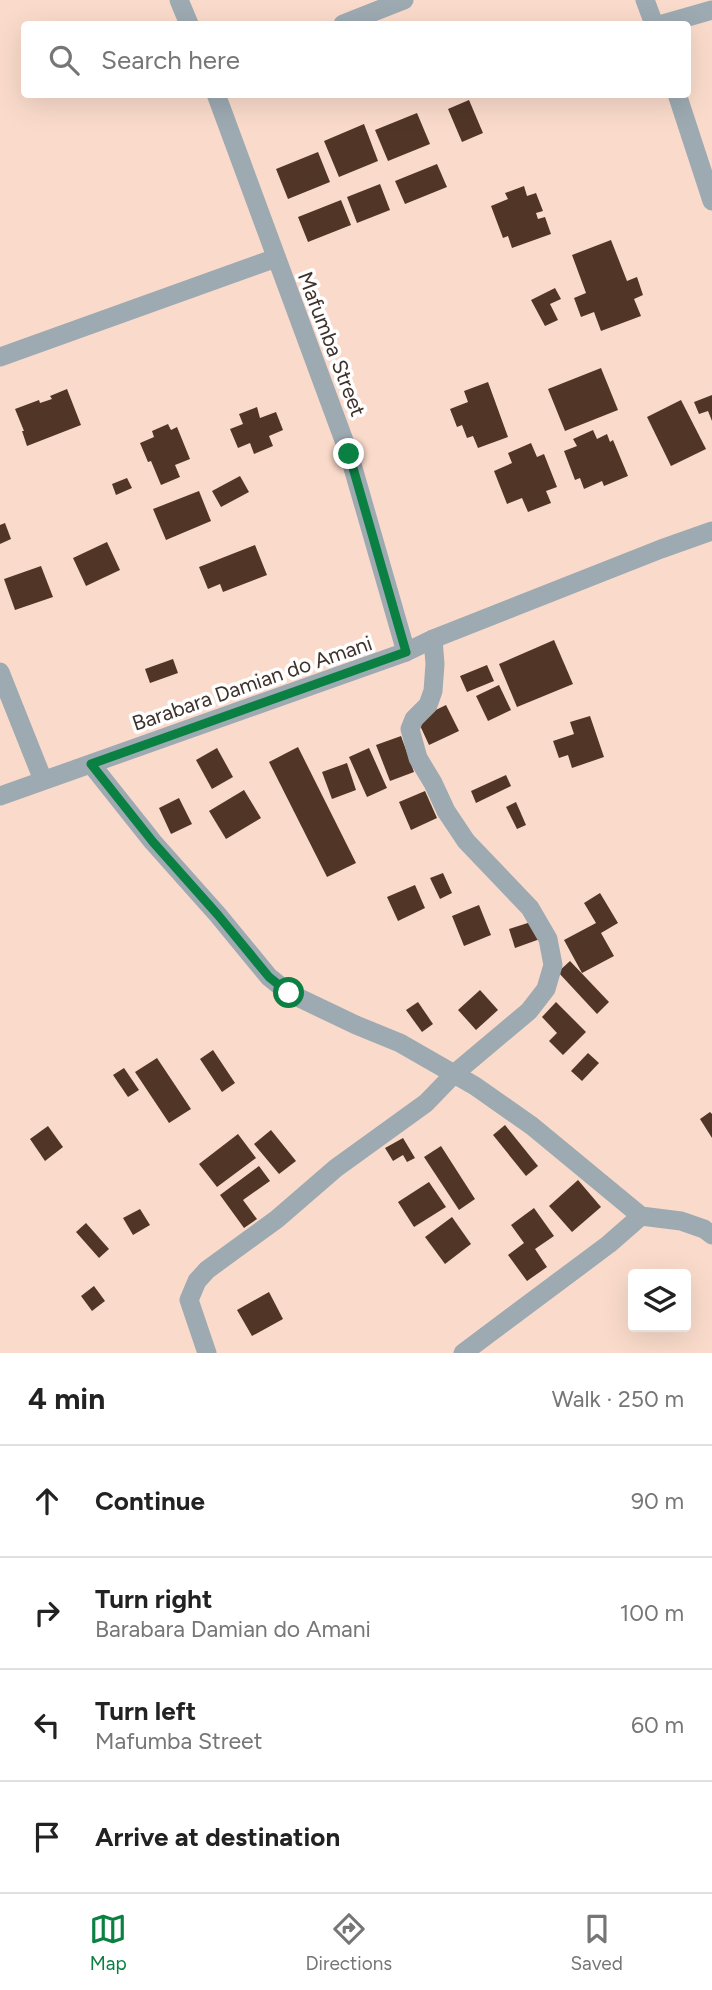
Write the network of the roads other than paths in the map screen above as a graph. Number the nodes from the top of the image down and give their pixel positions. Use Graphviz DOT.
graph roads {
  1 [pos="179,0"];
  2 [pos="404,0"];
  3 [pos="645,0"];
  4 [pos="712,10"];
  5 [pos="188,21"];
  6 [pos="351,21"];
  7 [pos="653,21"];
  8 [pos="674,21"];
  9 [pos="217,98"];
  10 [pos="678,98"];
  11 [pos="712,201"];
  12 [pos="276,258"];
  13 [pos="0,358"];
  14 [pos="712,531"];
  15 [pos="433,639"];
  16 [pos="406,652"];
  17 [pos="0,672"];
  18 [pos="91,764"];
  19 [pos="43,780"];
  20 [pos="0,796"];
  21 [pos="454,1074"];
  22 [pos="641,1216"];
  23 [pos="712,1235"];
  24 [pos="207,1353"];
  25 [pos="463,1353"];
  1 -- 5 [label="street"];
  2 -- 6 [label="street"];
  3 -- 7 [label="street"];
  4 -- 8 [label="street"];
  9 -- 12 [label="street, Mafumba Street"];
  10 -- 11 [label="street"];
  12 -- 13 [label="street"];
  12 -- 16 [label="street, Mafumba Street"];
  14 -- 15 [label="street, Barabara Damian do Amani"];
  15 -- 16 [label="street, Barabara Damian do Amani"];
  15 -- 21 [label="street"];
  16 -- 18 [label="street, Barabara Damian do Amani"];
  17 -- 19 [label="street"];
  18 -- 19 [label="street, Barabara Damian do Amani"];
  18 -- 21 [label="street"];
  19 -- 20 [label="street, Barabara Damian do Amani"];
  21 -- 22 [label="street"];
  21 -- 24 [label="street"];
  22 -- 23 [label="street"];
  22 -- 25 [label="street"];
}
